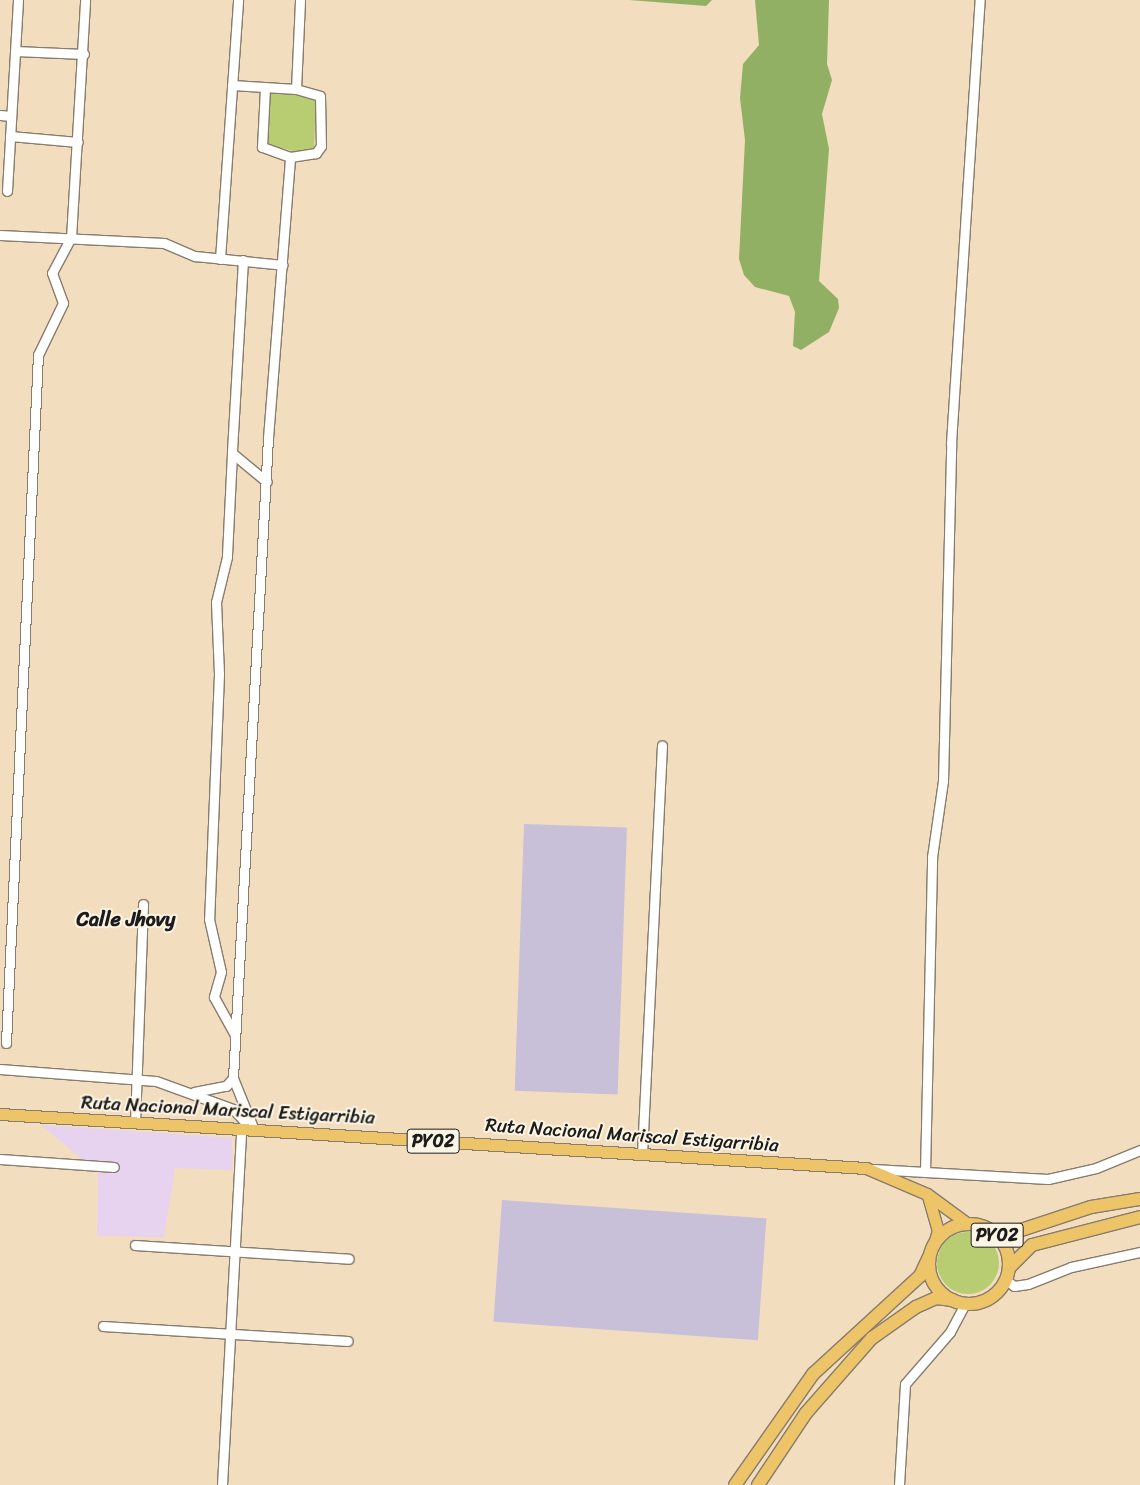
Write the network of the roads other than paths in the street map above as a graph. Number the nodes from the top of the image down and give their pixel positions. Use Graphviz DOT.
graph roads {
  1 [pos="18,0"];
  2 [pos="86,0"];
  3 [pos="238,0"];
  4 [pos="300,0"];
  5 [pos="980,0"];
  6 [pos="15,51"];
  7 [pos="84,54"];
  8 [pos="232,85"];
  9 [pos="265,88"];
  10 [pos="296,89"];
  11 [pos="0,115"];
  12 [pos="11,116"];
  13 [pos="10,136"];
  14 [pos="78,142"];
  15 [pos="290,157"];
  16 [pos="7,191"];
  17 [pos="0,235"];
  18 [pos="71,238"];
  19 [pos="220,259"];
  20 [pos="243,260"];
  21 [pos="283,265"];
  22 [pos="232,453"];
  23 [pos="267,482"];
  24 [pos="662,745"];
  25 [pos="143,904"];
  26 [pos="235,1035"];
  27 [pos="6,1043"];
  28 [pos="0,1069"];
  29 [pos="136,1078"];
  30 [pos="233,1078"];
  31 [pos="194,1092"];
  32 [pos="0,1114"];
  33 [pos="135,1123"];
  34 [pos="240,1129"];
  35 [pos="254,1130"];
  36 [pos="1140,1150"];
  37 [pos="642,1154"];
  38 [pos="0,1159"];
  39 [pos="114,1167"];
  40 [pos="866,1168"];
  41 [pos="924,1172"];
  42 [pos="927,1194"];
  43 [pos="1140,1199"];
  44 [pos="1140,1217"];
  45 [pos="968,1224"];
  46 [pos="994,1232"];
  47 [pos="934,1244"];
  48 [pos="135,1245"];
  49 [pos="235,1252"];
  50 [pos="1140,1252"];
  51 [pos="930,1257"];
  52 [pos="349,1259"];
  53 [pos="1008,1274"];
  54 [pos="959,1302"];
  55 [pos="103,1326"];
  56 [pos="230,1334"];
  57 [pos="348,1341"];
  58 [pos="222,1485"];
  59 [pos="735,1485"];
  60 [pos="758,1485"];
  61 [pos="899,1485"];
  1 -- 6 [label="street"];
  2 -- 7 [label="street"];
  3 -- 8 [label="street"];
  4 -- 10 [label="street"];
  5 -- 41 [label="street"];
  6 -- 7 [label="street"];
  6 -- 12 [label="street"];
  7 -- 14 [label="street"];
  8 -- 9 [label="street"];
  8 -- 19 [label="street"];
  9 -- 10 [label="street"];
  9 -- 15 [label="street"];
  10 -- 15 [label="street"];
  11 -- 12 [label="street"];
  12 -- 13 [label="street"];
  13 -- 14 [label="street"];
  13 -- 16 [label="street"];
  14 -- 18 [label="street"];
  15 -- 21 [label="street"];
  17 -- 18 [label="street"];
  18 -- 19 [label="street"];
  18 -- 27 [label="street"];
  19 -- 20 [label="street"];
  20 -- 21 [label="street"];
  20 -- 22 [label="street"];
  21 -- 23 [label="street"];
  22 -- 23 [label="street"];
  22 -- 26 [label="street"];
  23 -- 26 [label="street"];
  24 -- 37 [label="street"];
  25 -- 29 [label="street"];
  26 -- 30 [label="street"];
  28 -- 29 [label="street"];
  29 -- 31 [label="street"];
  29 -- 33 [label="street"];
  30 -- 31 [label="street"];
  30 -- 35 [label="street"];
  31 -- 35 [label="street"];
  32 -- 33 [label="main road, Ruta Nacional Mariscal Estigarribia / PY02"];
  33 -- 34 [label="main road, Ruta Nacional Mariscal Estigarribia / PY02"];
  34 -- 35 [label="main road, Ruta Nacional Mariscal Estigarribia / PY02"];
  34 -- 49 [label="street"];
  35 -- 37 [label="main road, Ruta Nacional Mariscal Estigarribia / PY02"];
  36 -- 41 [label="street"];
  37 -- 40 [label="main road, Ruta Nacional Mariscal Estigarribia / PY02"];
  38 -- 39 [label="street"];
  40 -- 41 [label="street"];
  40 -- 42 [label="main road, Ruta Nacional Mariscal Estigarribia / PY02"];
  42 -- 45 [label="main road, Ruta Nacional Mariscal Estigarribia / PY02"];
  42 -- 47 [label="main road"];
  43 -- 46 [label="highway, PY02"];
  44 -- 53 [label="highway, PY02"];
  45 -- 46 [label="highway, PY02"];
  45 -- 47 [label="highway, PY02"];
  46 -- 53 [label="highway, PY02"];
  47 -- 51 [label="highway"];
  48 -- 49 [label="street"];
  49 -- 52 [label="street"];
  49 -- 56 [label="street"];
  50 -- 53 [label="street"];
  51 -- 54 [label="highway"];
  51 -- 59 [label="highway"];
  53 -- 54 [label="highway, PY02"];
  54 -- 60 [label="highway, PY02"];
  54 -- 61 [label="street"];
  55 -- 56 [label="street"];
  56 -- 57 [label="street"];
  56 -- 58 [label="street"];
}
